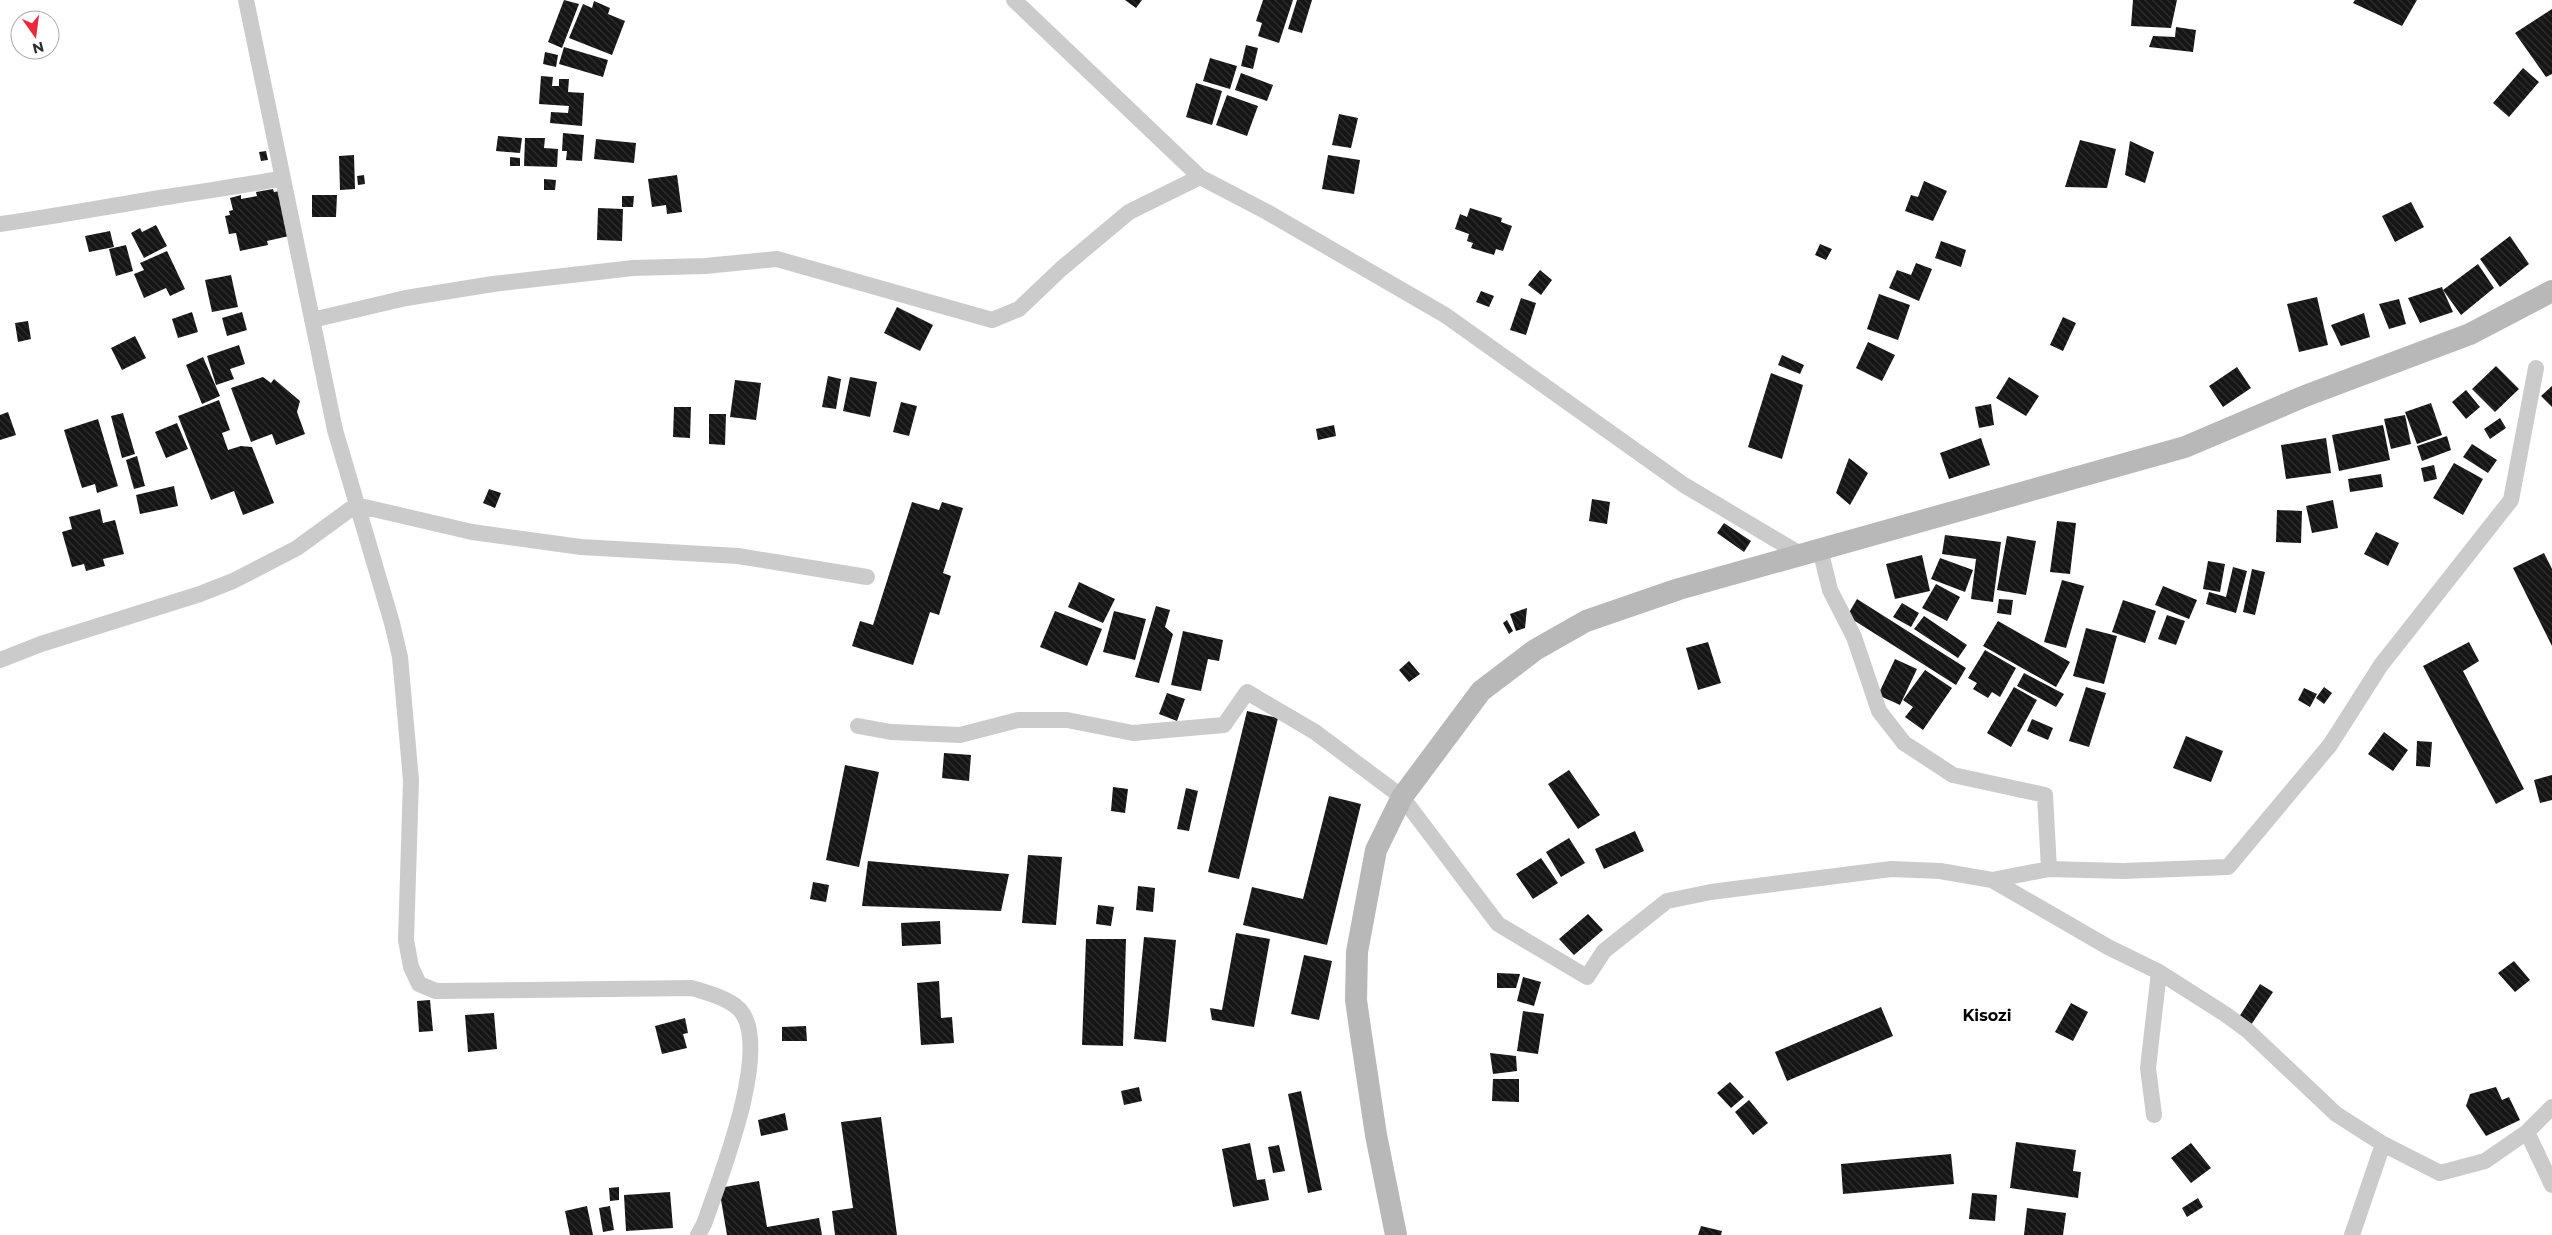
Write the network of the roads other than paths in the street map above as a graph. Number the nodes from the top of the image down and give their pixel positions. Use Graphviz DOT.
graph roads {
  1 [pos="246,0"];
  2 [pos="1014,0"];
  3 [pos="1200,177"];
  4 [pos="282,178"];
  5 [pos="0,224"];
  6 [pos="2552,291"];
  7 [pos="312,320"];
  8 [pos="2536,368"];
  9 [pos="356,505"];
  10 [pos="1810,551"];
  11 [pos="867,577"];
  12 [pos="0,660"];
  13 [pos="858,726"];
  14 [pos="1402,797"];
  15 [pos="2049,869"];
  16 [pos="1992,880"];
  17 [pos="2159,972"];
  18 [pos="2552,1107"];
  19 [pos="2154,1116"];
  20 [pos="2526,1132"];
  21 [pos="2383,1144"];
  22 [pos="2552,1185"];
  23 [pos="698,1235"];
  24 [pos="1396,1235"];
  25 [pos="2352,1235"];
  1 -- 4 [label="street"];
  2 -- 3 [label="street"];
  3 -- 7 [label="street"];
  3 -- 10 [label="street"];
  4 -- 5 [label="street"];
  4 -- 7 [label="street"];
  6 -- 10 [label="street"];
  7 -- 9 [label="street"];
  8 -- 15 [label="street"];
  9 -- 11 [label="street"];
  9 -- 12 [label="street"];
  9 -- 23 [label="street"];
  10 -- 14 [label="street"];
  10 -- 15 [label="street"];
  13 -- 14 [label="street"];
  14 -- 16 [label="street"];
  14 -- 24 [label="street"];
  15 -- 16 [label="street"];
  16 -- 17 [label="street"];
  17 -- 19 [label="street"];
  17 -- 21 [label="street"];
  18 -- 20 [label="street"];
  20 -- 21 [label="street"];
  20 -- 22 [label="street"];
  21 -- 25 [label="street"];
}
